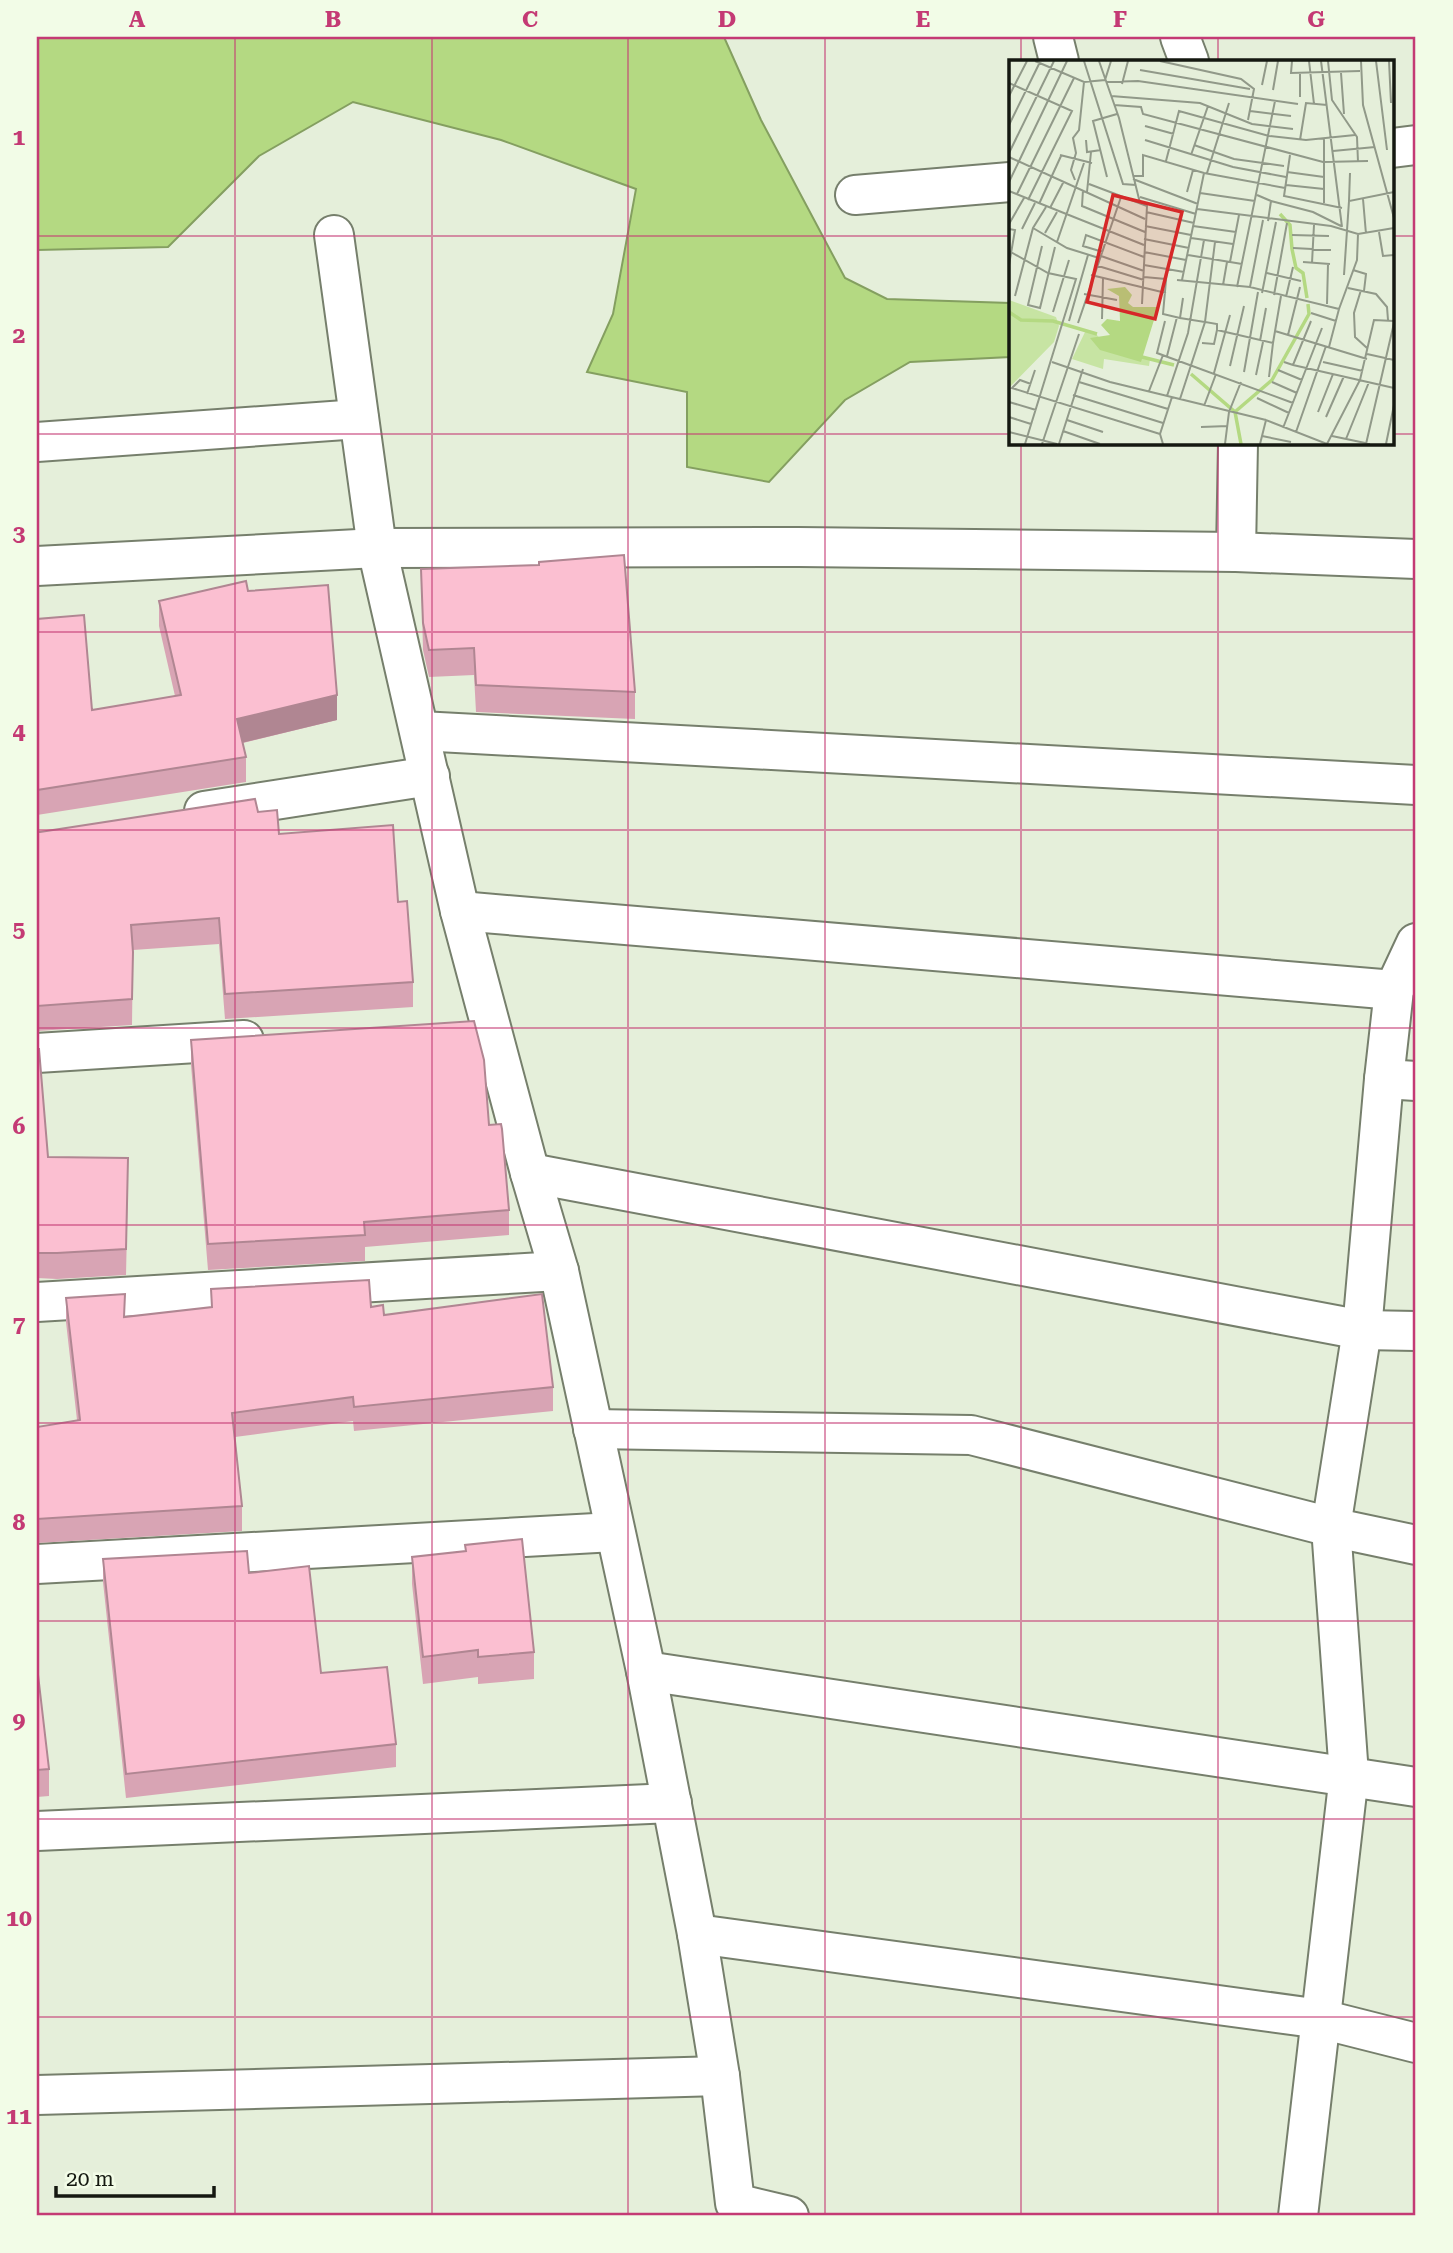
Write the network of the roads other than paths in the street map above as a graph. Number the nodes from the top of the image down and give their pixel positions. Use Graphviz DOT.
graph roads {
  1 [pos="1053,37"];
  2 [pos="1180,37"];
  3 [pos="1059,60"];
  4 [pos="1189,60"];
  5 [pos="1416,145"];
  6 [pos="1394,148"];
  7 [pos="1009,182"];
  8 [pos="855,195"];
  9 [pos="334,234"];
  10 [pos="359,419"];
  11 [pos="37,442"];
  12 [pos="1238,444"];
  13 [pos="377,548"];
  14 [pos="1236,552"];
  15 [pos="1416,559"];
  16 [pos="37,566"];
  17 [pos="419,731"];
  18 [pos="430,776"];
  19 [pos="1416,785"];
  20 [pos="172,816"];
  21 [pos="460,911"];
  22 [pos="1416,943"];
  23 [pos="1394,990"];
  24 [pos="491,1024"];
  25 [pos="450,1027"];
  26 [pos="284,1037"];
  27 [pos="37,1053"];
  28 [pos="1400,1080"];
  29 [pos="530,1172"];
  30 [pos="559,1271"];
  31 [pos="37,1302"];
  32 [pos="1362,1330"];
  33 [pos="1416,1331"];
  34 [pos="593,1429"];
  35 [pos="1331,1527"];
  36 [pos="614,1532"];
  37 [pos="1416,1545"];
  38 [pos="37,1564"];
  39 [pos="646,1671"];
  40 [pos="1349,1775"];
  41 [pos="1416,1787"];
  42 [pos="672,1803"];
  43 [pos="37,1831"];
  44 [pos="697,1934"];
  45 [pos="1321,2020"];
  46 [pos="1416,2043"];
  47 [pos="720,2076"];
  48 [pos="37,2095"];
  49 [pos="789,2216"];
  50 [pos="1298,2216"];
  1 -- 3 [label="street"];
  2 -- 4 [label="street"];
  5 -- 6 [label="street"];
  7 -- 8 [label="street"];
  9 -- 10 [label="street"];
  10 -- 11 [label="street"];
  10 -- 13 [label="street"];
  12 -- 14 [label="street"];
  13 -- 14 [label="street"];
  13 -- 16 [label="street"];
  13 -- 17 [label="street"];
  14 -- 15 [label="street"];
  17 -- 18 [label="street"];
  17 -- 19 [label="street"];
  18 -- 20 [label="street"];
  18 -- 21 [label="street"];
  21 -- 23 [label="street"];
  21 -- 24 [label="street"];
  22 -- 23 [label="street"];
  23 -- 28 [label="street"];
  24 -- 25 [label="street"];
  24 -- 29 [label="street"];
  26 -- 27 [label="street"];
  28 -- 32 [label="street"];
  29 -- 30 [label="street"];
  29 -- 32 [label="street"];
  30 -- 31 [label="street"];
  30 -- 34 [label="street"];
  32 -- 33 [label="street"];
  32 -- 35 [label="street"];
  34 -- 35 [label="street"];
  34 -- 36 [label="street"];
  35 -- 37 [label="street"];
  35 -- 40 [label="street"];
  36 -- 38 [label="street"];
  36 -- 39 [label="street"];
  39 -- 40 [label="street"];
  39 -- 42 [label="street"];
  40 -- 41 [label="street"];
  40 -- 45 [label="street"];
  42 -- 43 [label="street"];
  42 -- 44 [label="street"];
  44 -- 45 [label="street"];
  44 -- 47 [label="street"];
  45 -- 46 [label="street"];
  45 -- 50 [label="street"];
  47 -- 48 [label="street"];
  47 -- 49 [label="street"];
}
